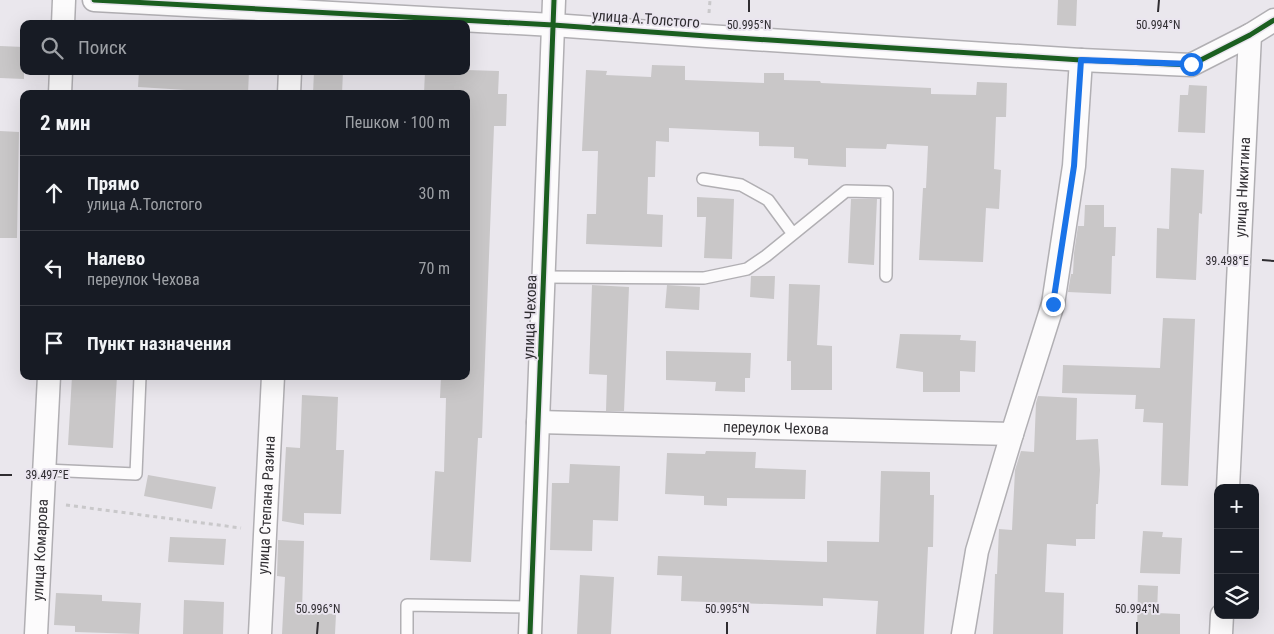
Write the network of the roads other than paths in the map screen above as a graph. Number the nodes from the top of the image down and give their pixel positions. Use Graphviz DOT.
graph roads {
  1 [pos="64,0"];
  2 [pos="94,0"];
  3 [pos="554,0"];
  4 [pos="293,18"];
  5 [pos="63,20"];
  6 [pos="367,20"];
  7 [pos="1274,20"];
  8 [pos="470,23"];
  9 [pos="553,25"];
  10 [pos="1250,35"];
  11 [pos="1081,60"];
  12 [pos="61,75"];
  13 [pos="290,75"];
  14 [pos="60,90"];
  15 [pos="289,90"];
  16 [pos="703,179"];
  17 [pos="793,234"];
  18 [pos="886,276"];
  19 [pos="544,277"];
  20 [pos="49,380"];
  21 [pos="140,380"];
  22 [pos="273,380"];
  23 [pos="538,422"];
  24 [pos="1012,434"];
  25 [pos="45,470"];
  26 [pos="1228,484"];
  27 [pos="531,607"];
  28 [pos="1222,619"];
  29 [pos="36,634"];
  30 [pos="260,634"];
  31 [pos="407,634"];
  32 [pos="530,634"];
  33 [pos="964,634"];
  34 [pos="1221,634"];
  1 -- 5 [label="street"];
  2 -- 4 [label="street, улица А.Толстого"];
  3 -- 9 [label="street, улица Чехова"];
  4 -- 6 [label="street, улица А.Толстого"];
  7 -- 10 [label="street, улица А.Толстого"];
  8 -- 9 [label="street, улица А.Толстого"];
  9 -- 11 [label="street, улица А.Толстого"];
  9 -- 19 [label="street, улица Чехова"];
  10 -- 11 [label="street, улица А.Толстого"];
  10 -- 26 [label="street, улица Никитина"];
  11 -- 24 [label="street"];
  12 -- 14 [label="street"];
  13 -- 15 [label="street"];
  16 -- 17 [label="lane"];
  17 -- 18 [label="lane"];
  17 -- 19 [label="lane"];
  19 -- 23 [label="street, улица Чехова"];
  20 -- 25 [label="street, улица Комарова"];
  21 -- 25 [label="lane"];
  22 -- 30 [label="street, улица Степана Разина"];
  23 -- 24 [label="street, переулок Чехова"];
  23 -- 27 [label="street, улица Чехова"];
  24 -- 33 [label="street"];
  25 -- 29 [label="street, улица Комарова"];
  27 -- 31 [label="lane"];
  27 -- 32 [label="street, улица Чехова"];
  28 -- 34 [label="street"];
}
